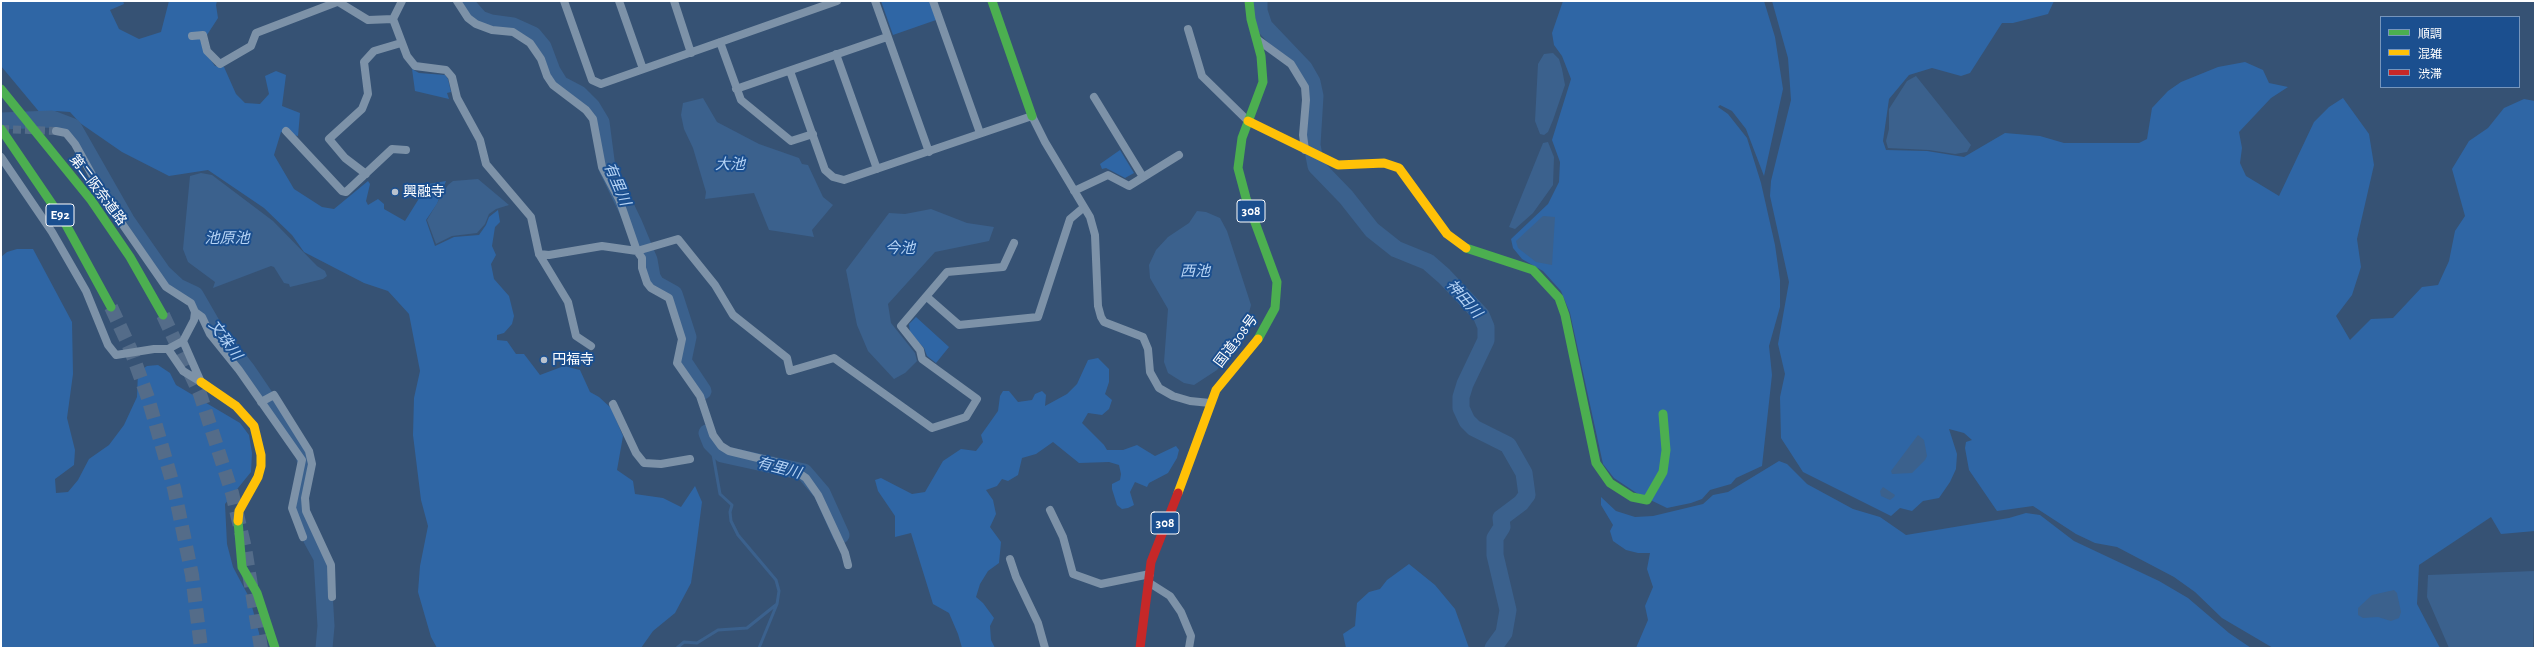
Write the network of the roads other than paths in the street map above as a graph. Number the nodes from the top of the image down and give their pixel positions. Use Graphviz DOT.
graph roads {
  1 [pos="337,1"];
  2 [pos="402,1"];
  3 [pos="457,1"];
  4 [pos="564,1"];
  5 [pos="619,1"];
  6 [pos="674,1"];
  7 [pos="837,1"];
  8 [pos="875,1"];
  9 [pos="933,1"];
  10 [pos="992,1"];
  11 [pos="1249,1"];
  12 [pos="818,4"];
  13 [pos="392,19"];
  14 [pos="1188,29"];
  15 [pos="192,36"];
  16 [pos="887,37"];
  17 [pos="1258,40"];
  18 [pos="720,42"];
  19 [pos="401,43"];
  20 [pos="691,53"];
  21 [pos="836,54"];
  22 [pos="643,69"];
  23 [pos="790,71"];
  24 [pos="1,78"];
  25 [pos="1,89"];
  26 [pos="736,89"];
  27 [pos="1094,97"];
  28 [pos="1032,116"];
  29 [pos="1248,121"];
  30 [pos="1,129"];
  31 [pos="56,131"];
  32 [pos="286,131"];
  33 [pos="980,133"];
  34 [pos="813,134"];
  35 [pos="1,136"];
  36 [pos="406,150"];
  37 [pos="1305,150"];
  38 [pos="929,152"];
  39 [pos="1179,155"];
  40 [pos="1,157"];
  41 [pos="877,169"];
  42 [pos="366,174"];
  43 [pos="72,177"];
  44 [pos="1143,177"];
  45 [pos="39,183"];
  46 [pos="1074,191"];
  47 [pos="1083,208"];
  48 [pos="1014,243"];
  49 [pos="637,251"];
  50 [pos="539,254"];
  51 [pos="928,297"];
  52 [pos="111,307"];
  53 [pos="195,312"];
  54 [pos="163,315"];
  55 [pos="183,341"];
  56 [pos="591,346"];
  57 [pos="168,349"];
  58 [pos="201,382"];
  59 [pos="261,402"];
  60 [pos="1210,403"];
  61 [pos="613,404"];
  62 [pos="1663,414"];
  63 [pos="690,458"];
  64 [pos="1050,510"];
  65 [pos="303,537"];
  66 [pos="1010,559"];
  67 [pos="848,565"];
  68 [pos="1149,578"];
  69 [pos="332,597"];
  70 [pos="275,648"];
  71 [pos="1045,648"];
  72 [pos="1140,648"];
  73 [pos="1189,648"];
  1 -- 13 [label="street"];
  1 -- 15 [label="street"];
  2 -- 13 [label="street"];
  3 -- 49 [label="street"];
  4 -- 22 [label="street"];
  5 -- 22 [label="street"];
  6 -- 20 [label="street"];
  7 -- 12 [label="street"];
  8 -- 16 [label="street"];
  9 -- 33 [label="street"];
  10 -- 28 [label="main road"];
  11 -- 17 [label="main road, 国道308号 / 308"];
  12 -- 18 [label="street"];
  13 -- 19 [label="street"];
  14 -- 29 [label="street"];
  16 -- 21 [label="street"];
  16 -- 38 [label="street"];
  17 -- 29 [label="main road, 国道308号 / 308"];
  17 -- 37 [label="street"];
  18 -- 20 [label="street"];
  18 -- 26 [label="street"];
  19 -- 42 [label="street"];
  19 -- 50 [label="street"];
  20 -- 22 [label="street"];
  21 -- 23 [label="street"];
  21 -- 41 [label="street"];
  23 -- 26 [label="street"];
  23 -- 34 [label="street"];
  24 -- 43 [label="main road"];
  25 -- 43 [label="main road, 第二阪奈道路 / E92"];
  26 -- 34 [label="street"];
  27 -- 44 [label="street"];
  28 -- 33 [label="street"];
  28 -- 46 [label="street"];
  29 -- 37 [label="main road"];
  29 -- 60 [label="main road, 国道308号 / 308"];
  30 -- 45 [label="main road, E92"];
  31 -- 53 [label="street"];
  32 -- 42 [label="street"];
  33 -- 38 [label="street"];
  34 -- 41 [label="street"];
  35 -- 45 [label="main road"];
  36 -- 42 [label="street"];
  37 -- 62 [label="main road"];
  38 -- 41 [label="street"];
  39 -- 44 [label="street"];
  40 -- 57 [label="street"];
  43 -- 54 [label="main road, 第二阪奈道路 / E92"];
  44 -- 46 [label="street"];
  45 -- 52 [label="main road, E92"];
  46 -- 47 [label="street"];
  47 -- 51 [label="street"];
  47 -- 60 [label="street"];
  48 -- 51 [label="street"];
  49 -- 50 [label="street"];
  49 -- 51 [label="street"];
  49 -- 67 [label="street"];
  50 -- 56 [label="street"];
  53 -- 55 [label="street"];
  53 -- 59 [label="street"];
  55 -- 57 [label="street"];
  55 -- 58 [label="street"];
  57 -- 58 [label="street"];
  58 -- 70 [label="main road"];
  59 -- 65 [label="street"];
  59 -- 69 [label="street"];
  60 -- 68 [label="main road, 国道308号 / 308"];
  61 -- 63 [label="street"];
  64 -- 68 [label="street"];
  66 -- 71 [label="street"];
  68 -- 72 [label="main road, 国道308号 / 308"];
  68 -- 73 [label="street"];
}
